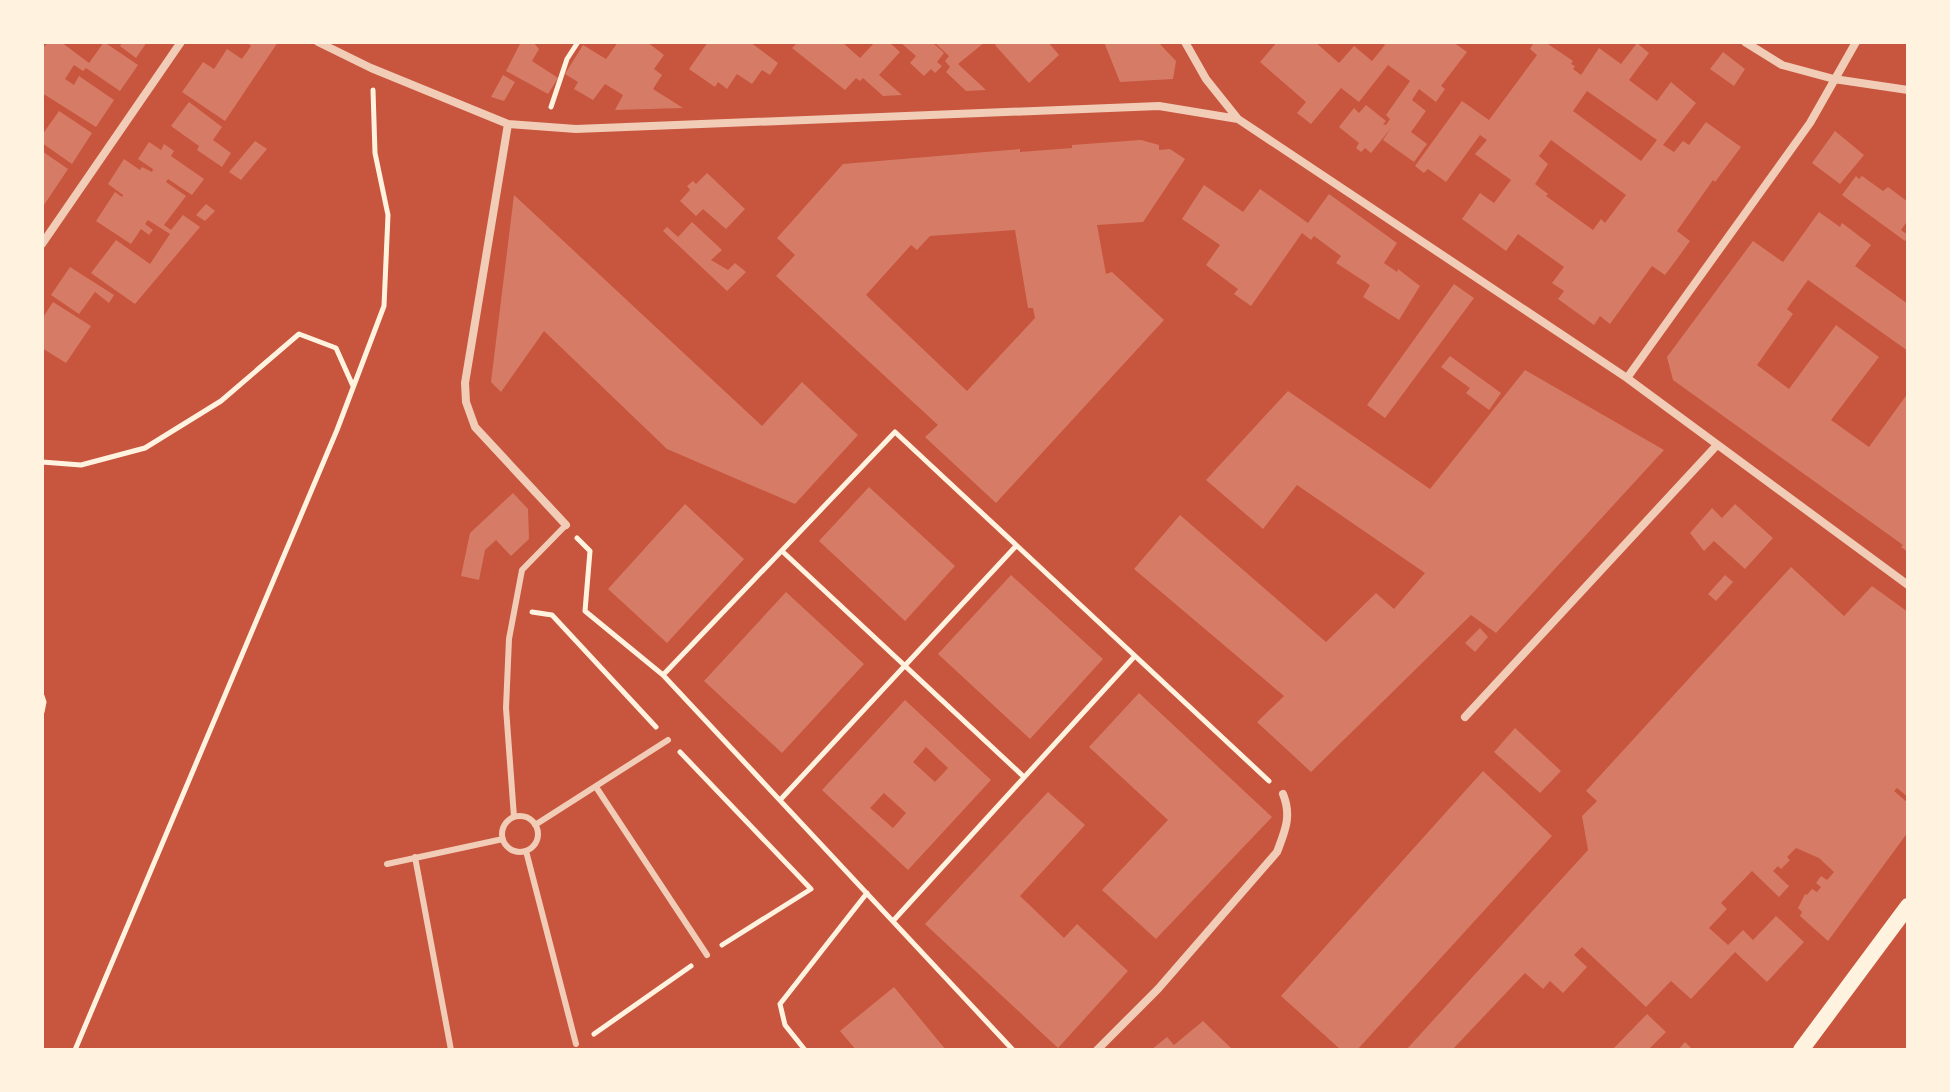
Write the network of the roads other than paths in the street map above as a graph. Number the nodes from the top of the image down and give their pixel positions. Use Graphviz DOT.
graph roads {
  1 [pos="181,42"];
  2 [pos="318,42"];
  3 [pos="1185,42"];
  4 [pos="1745,42"];
  5 [pos="1856,42"];
  6 [pos="1834,79"];
  7 [pos="1908,90"];
  8 [pos="1238,119"];
  9 [pos="508,124"];
  10 [pos="42,244"];
  11 [pos="1627,378"];
  12 [pos="1717,445"];
  13 [pos="566,525"];
  14 [pos="1908,585"];
  15 [pos="1465,717"];
  16 [pos="668,740"];
  17 [pos="596,787"];
  18 [pos="1283,794"];
  19 [pos="514,817"];
  20 [pos="535,825"];
  21 [pos="503,839"];
  22 [pos="526,851"];
  23 [pos="415,857"];
  24 [pos="387,864"];
  25 [pos="1908,906"];
  26 [pos="707,955"];
  27 [pos="576,1044"];
  28 [pos="451,1050"];
  29 [pos="1097,1050"];
  30 [pos="1801,1050"];
  1 -- 10 [label="street"];
  2 -- 9 [label="street"];
  3 -- 8 [label="street"];
  4 -- 6 [label="street"];
  5 -- 6 [label="street"];
  6 -- 7 [label="street"];
  6 -- 11 [label="street"];
  8 -- 9 [label="street"];
  8 -- 11 [label="street"];
  9 -- 13 [label="street"];
  11 -- 12 [label="street"];
  12 -- 14 [label="street"];
  12 -- 15 [label="street"];
  13 -- 19 [label="lane"];
  16 -- 17 [label="lane"];
  17 -- 20 [label="lane"];
  17 -- 26 [label="lane"];
  18 -- 29 [label="street"];
  19 -- 20 [label="lane"];
  19 -- 21 [label="lane"];
  20 -- 22 [label="lane"];
  21 -- 22 [label="lane"];
  21 -- 23 [label="lane"];
  22 -- 27 [label="lane"];
  23 -- 24 [label="lane"];
  23 -- 28 [label="lane"];
  25 -- 30 [label="main road"];
}
